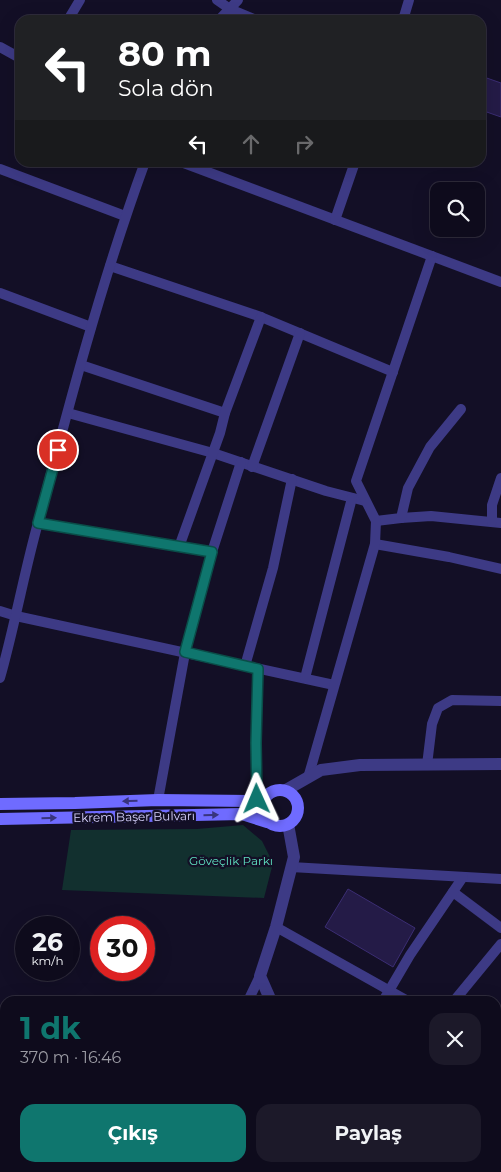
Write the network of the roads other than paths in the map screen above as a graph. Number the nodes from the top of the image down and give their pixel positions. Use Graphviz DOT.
graph roads {
  1 [pos="80,0"];
  2 [pos="217,0"];
  3 [pos="238,0"];
  4 [pos="409,0"];
  5 [pos="230,9"];
  6 [pos="71,15"];
  7 [pos="224,15"];
  8 [pos="244,15"];
  9 [pos="404,15"];
  10 [pos="0,47"];
  11 [pos="15,55"];
  12 [pos="142,167"];
  13 [pos="195,167"];
  14 [pos="353,167"];
  15 [pos="0,169"];
  16 [pos="125,216"];
  17 [pos="335,220"];
  18 [pos="432,256"];
  19 [pos="110,266"];
  20 [pos="501,282"];
  21 [pos="0,293"];
  22 [pos="261,318"];
  23 [pos="91,327"];
  24 [pos="300,333"];
  25 [pos="81,365"];
  26 [pos="393,372"];
  27 [pos="461,409"];
  28 [pos="68,413"];
  29 [pos="225,413"];
  30 [pos="213,453"];
  31 [pos="241,462"];
  32 [pos="252,467"];
  33 [pos="501,478"];
  34 [pos="292,479"];
  35 [pos="352,498"];
  36 [pos="365,501"];
  37 [pos="400,518"];
  38 [pos="376,521"];
  39 [pos="496,522"];
  40 [pos="38,523"];
  41 [pos="374,544"];
  42 [pos="179,547"];
  43 [pos="212,552"];
  44 [pos="501,570"];
  45 [pos="0,611"];
  46 [pos="16,616"];
  47 [pos="185,652"];
  48 [pos="2,660"];
  49 [pos="245,666"];
  50 [pos="258,669"];
  51 [pos="0,678"];
  52 [pos="305,678"];
  53 [pos="334,685"];
  54 [pos="501,700"];
  55 [pos="501,764"];
  56 [pos="427,765"];
  57 [pos="308,778"];
  58 [pos="286,790"];
  59 [pos="261,797"];
  60 [pos="158,800"];
  61 [pos="0,804"];
  62 [pos="0,819"];
  63 [pos="267,822"];
  64 [pos="288,824"];
  65 [pos="291,867"];
  66 [pos="463,877"];
  67 [pos="501,879"];
  68 [pos="453,892"];
  69 [pos="276,927"];
  70 [pos="501,928"];
  71 [pos="501,944"];
  72 [pos="260,976"];
  73 [pos="390,991"];
  74 [pos="250,996"];
  75 [pos="255,996"];
  76 [pos="270,996"];
  77 [pos="386,996"];
  78 [pos="399,996"];
  79 [pos="458,996"];
  1 -- 6 [label="street"];
  2 -- 5 [label="street"];
  3 -- 5 [label="street"];
  4 -- 9 [label="street"];
  5 -- 7 [label="street"];
  5 -- 8 [label="street"];
  10 -- 11 [label="street"];
  12 -- 16 [label="street"];
  13 -- 17 [label="street"];
  14 -- 17 [label="street"];
  15 -- 16 [label="street"];
  16 -- 19 [label="street"];
  17 -- 18 [label="street"];
  18 -- 20 [label="street"];
  18 -- 26 [label="street"];
  19 -- 22 [label="street"];
  19 -- 23 [label="street"];
  21 -- 23 [label="street"];
  22 -- 24 [label="street"];
  22 -- 29 [label="street"];
  23 -- 25 [label="street"];
  24 -- 26 [label="street"];
  24 -- 32 [label="street"];
  25 -- 28 [label="street"];
  25 -- 29 [label="street"];
  26 -- 36 [label="street"];
  27 -- 37 [label="street"];
  28 -- 30 [label="street"];
  28 -- 40 [label="street"];
  29 -- 30 [label="street"];
  30 -- 31 [label="street"];
  30 -- 42 [label="street"];
  31 -- 32 [label="street"];
  31 -- 43 [label="street"];
  32 -- 34 [label="street"];
  33 -- 39 [label="street"];
  34 -- 35 [label="street"];
  34 -- 49 [label="street"];
  35 -- 36 [label="street"];
  35 -- 52 [label="street"];
  36 -- 38 [label="street"];
  37 -- 38 [label="street"];
  37 -- 39 [label="street"];
  38 -- 41 [label="street"];
  40 -- 42 [label="street"];
  40 -- 46 [label="street"];
  41 -- 44 [label="street"];
  41 -- 53 [label="street"];
  42 -- 43 [label="street"];
  43 -- 47 [label="street"];
  45 -- 46 [label="street"];
  46 -- 47 [label="street"];
  46 -- 48 [label="street"];
  47 -- 49 [label="street"];
  47 -- 60 [label="street"];
  48 -- 51 [label="street"];
  49 -- 50 [label="street"];
  50 -- 52 [label="street"];
  50 -- 59 [label="street"];
  52 -- 53 [label="street"];
  53 -- 57 [label="street"];
  54 -- 56 [label="street"];
  55 -- 56 [label="street"];
  56 -- 57 [label="street"];
  57 -- 58 [label="street"];
  58 -- 59 [label="main road"];
  58 -- 64 [label="main road"];
  59 -- 60 [label="main road, Ekrem Başer Bulvarı"];
  59 -- 63 [label="main road"];
  60 -- 61 [label="main road, Ekrem Başer Bulvarı, one-way"];
  62 -- 63 [label="main road, Ekrem Başer Bulvarı, one-way"];
  63 -- 64 [label="main road"];
  64 -- 65 [label="street"];
  65 -- 66 [label="street"];
  65 -- 69 [label="street"];
  66 -- 67 [label="street"];
  66 -- 68 [label="street"];
  68 -- 70 [label="street"];
  68 -- 73 [label="street"];
  69 -- 72 [label="street"];
  69 -- 73 [label="street"];
  71 -- 79 [label="street"];
  72 -- 74 [label="street"];
  72 -- 75 [label="street"];
  72 -- 76 [label="street"];
  73 -- 77 [label="street"];
  73 -- 78 [label="street"];
}
